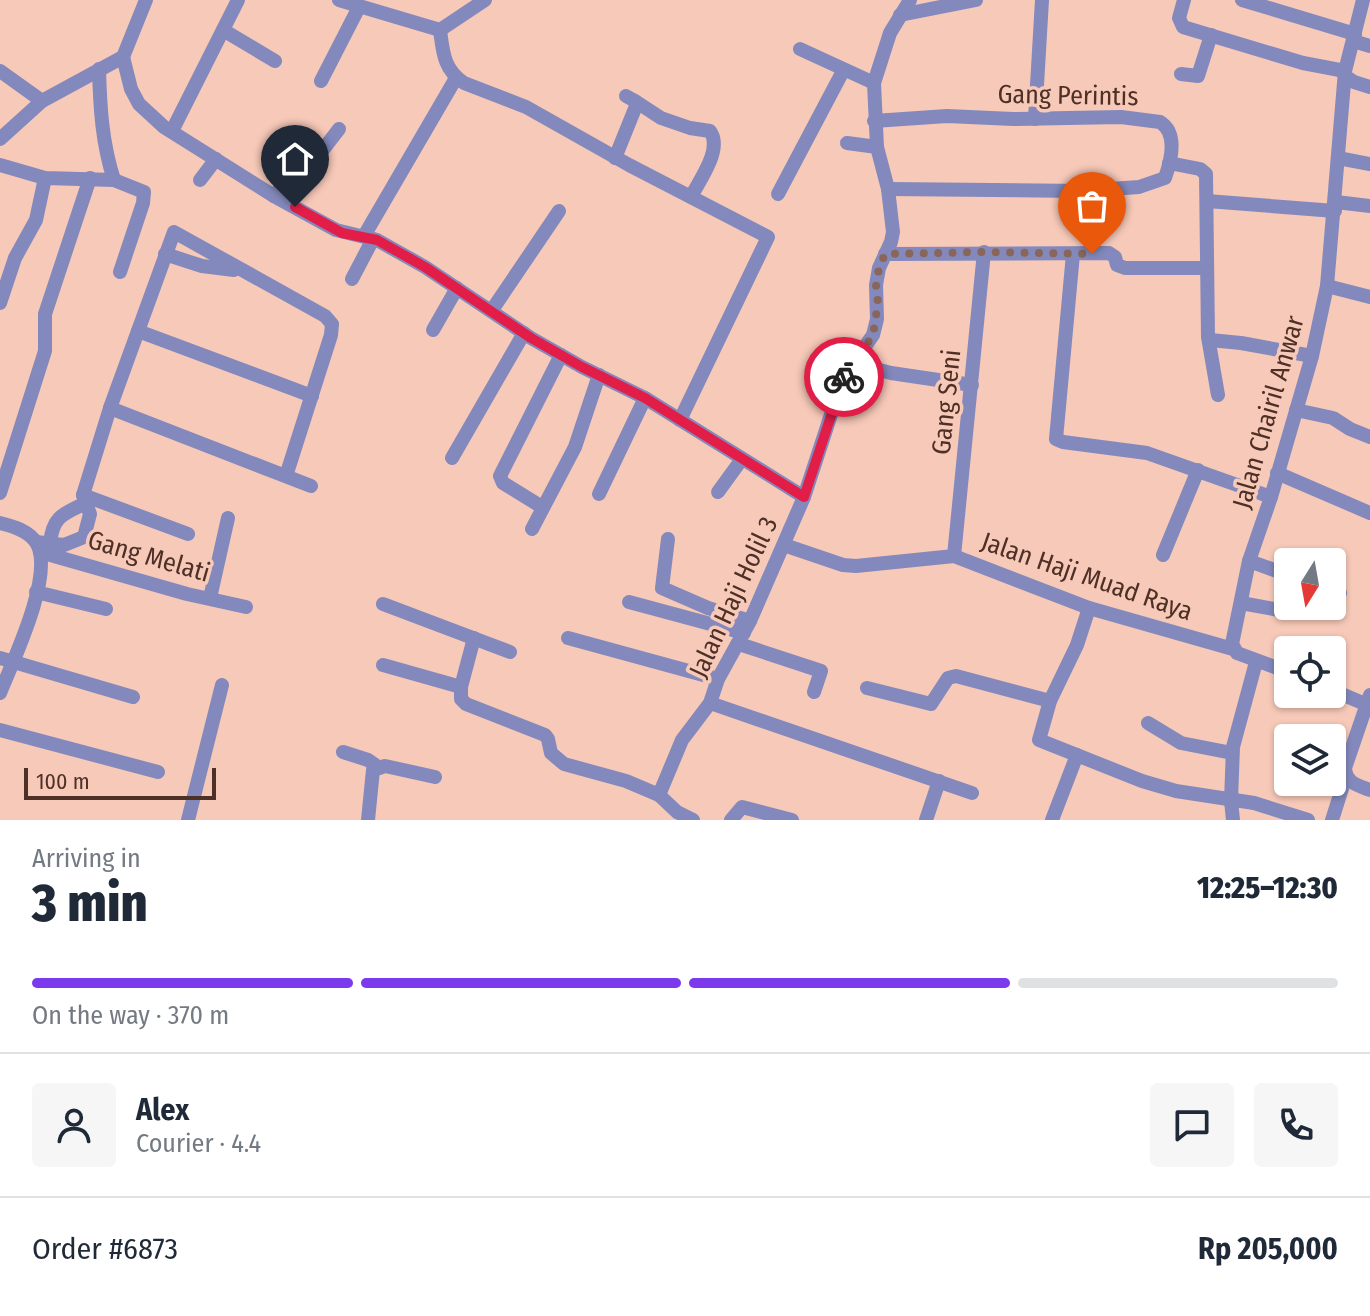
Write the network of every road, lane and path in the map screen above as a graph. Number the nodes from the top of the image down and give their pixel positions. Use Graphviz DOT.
graph roads {
  1 [pos="146,0"];
  2 [pos="238,0"];
  3 [pos="339,0"];
  4 [pos="485,0"];
  5 [pos="910,0"];
  6 [pos="976,0"];
  7 [pos="1042,0"];
  8 [pos="1184,0"];
  9 [pos="1242,0"];
  10 [pos="1363,0"];
  11 [pos="359,7"];
  12 [pos="900,15"];
  13 [pos="223,30"];
  14 [pos="440,30"];
  15 [pos="1211,35"];
  16 [pos="1354,38"];
  17 [pos="1370,46"];
  18 [pos="800,49"];
  19 [pos="123,57"];
  20 [pos="275,61"];
  21 [pos="99,69"];
  22 [pos="0,71"];
  23 [pos="843,71"];
  24 [pos="1181,74"];
  25 [pos="1345,74"];
  26 [pos="456,78"];
  27 [pos="321,81"];
  28 [pos="874,83"];
  29 [pos="1370,87"];
  30 [pos="42,101"];
  31 [pos="1035,119"];
  32 [pos="874,121"];
  33 [pos="339,129"];
  34 [pos="172,131"];
  35 [pos="0,139"];
  36 [pos="847,143"];
  37 [pos="877,147"];
  38 [pos="615,158"];
  39 [pos="1338,158"];
  40 [pos="216,159"];
  41 [pos="1169,163"];
  42 [pos="1370,164"];
  43 [pos="0,165"];
  44 [pos="45,178"];
  45 [pos="90,178"];
  46 [pos="114,180"];
  47 [pos="200,180"];
  48 [pos="888,189"];
  49 [pos="778,194"];
  50 [pos="274,196"];
  51 [pos="691,197"];
  52 [pos="1207,201"];
  53 [pos="1336,206"];
  54 [pos="1370,206"];
  55 [pos="559,211"];
  56 [pos="369,237"];
  57 [pos="984,252"];
  58 [pos="165,254"];
  59 [pos="885,254"];
  60 [pos="1073,254"];
  61 [pos="1207,268"];
  62 [pos="239,270"];
  63 [pos="120,272"];
  64 [pos="352,279"];
  65 [pos="1327,286"];
  66 [pos="457,288"];
  67 [pos="1370,297"];
  68 [pos="0,303"];
  69 [pos="492,310"];
  70 [pos="433,330"];
  71 [pos="138,331"];
  72 [pos="524,333"];
  73 [pos="1210,340"];
  74 [pos="561,355"];
  75 [pos="1312,356"];
  76 [pos="853,363"];
  77 [pos="599,375"];
  78 [pos="972,385"];
  79 [pos="1218,395"];
  80 [pos="312,396"];
  81 [pos="645,398"];
  82 [pos="110,408"];
  83 [pos="1296,410"];
  84 [pos="680,420"];
  85 [pos="1370,437"];
  86 [pos="452,458"];
  87 [pos="742,459"];
  88 [pos="1198,470"];
  89 [pos="1277,473"];
  90 [pos="286,476"];
  91 [pos="311,486"];
  92 [pos="718,492"];
  93 [pos="0,493"];
  94 [pos="599,494"];
  95 [pos="804,497"];
  96 [pos="1271,497"];
  97 [pos="85,499"];
  98 [pos="542,507"];
  99 [pos="1370,513"];
  100 [pos="228,518"];
  101 [pos="0,523"];
  102 [pos="532,529"];
  103 [pos="188,534"];
  104 [pos="668,539"];
  105 [pos="784,545"];
  106 [pos="42,546"];
  107 [pos="1163,555"];
  108 [pos="954,556"];
  109 [pos="1249,561"];
  110 [pos="1274,570"];
  111 [pos="36,592"];
  112 [pos="210,598"];
  113 [pos="629,602"];
  114 [pos="1241,603"];
  115 [pos="383,604"];
  116 [pos="246,607"];
  117 [pos="1089,608"];
  118 [pos="106,609"];
  119 [pos="1274,609"];
  120 [pos="744,633"];
  121 [pos="474,638"];
  122 [pos="568,638"];
  123 [pos="1233,649"];
  124 [pos="510,652"];
  125 [pos="6,660"];
  126 [pos="1256,662"];
  127 [pos="383,665"];
  128 [pos="1274,667"];
  129 [pos="718,679"];
  130 [pos="222,685"];
  131 [pos="461,687"];
  132 [pos="867,688"];
  133 [pos="814,692"];
  134 [pos="0,693"];
  135 [pos="1346,695"];
  136 [pos="133,697"];
  137 [pos="1050,701"];
  138 [pos="1369,702"];
  139 [pos="710,703"];
  140 [pos="1148,723"];
  141 [pos="1365,724"];
  142 [pos="0,730"];
  143 [pos="343,752"];
  144 [pos="1232,753"];
  145 [pos="1077,755"];
  146 [pos="1346,766"];
  147 [pos="378,767"];
  148 [pos="158,772"];
  149 [pos="1346,776"];
  150 [pos="435,777"];
  151 [pos="939,781"];
  152 [pos="1370,790"];
  153 [pos="972,793"];
  154 [pos="659,795"];
  155 [pos="1340,796"];
  156 [pos="1231,801"];
  157 [pos="188,820"];
  158 [pos="368,820"];
  159 [pos="695,820"];
  160 [pos="731,820"];
  161 [pos="792,820"];
  162 [pos="926,820"];
  163 [pos="1052,820"];
  164 [pos="1233,820"];
  165 [pos="1308,820"];
  166 [pos="1332,820"];
  1 -- 19 [label="street"];
  2 -- 13 [label="street"];
  3 -- 11 [label="street"];
  4 -- 14 [label="street"];
  5 -- 12 [label="street, Jalan Haji Holil 3"];
  6 -- 12 [label="street"];
  7 -- 31 [label="street"];
  8 -- 15 [label="street"];
  9 -- 16 [label="street"];
  10 -- 16 [label="street, Jalan Chairil Anwar"];
  11 -- 14 [label="street"];
  11 -- 27 [label="street"];
  12 -- 28 [label="street, Jalan Haji Holil 3"];
  13 -- 20 [label="street"];
  13 -- 34 [label="street"];
  14 -- 26 [label="street"];
  15 -- 24 [label="street"];
  15 -- 25 [label="street"];
  16 -- 17 [label="street"];
  16 -- 25 [label="street, Jalan Chairil Anwar"];
  18 -- 23 [label="street"];
  19 -- 21 [label="street"];
  19 -- 34 [label="street"];
  21 -- 30 [label="street"];
  21 -- 46 [label="street"];
  22 -- 30 [label="street"];
  23 -- 28 [label="street"];
  23 -- 49 [label="street"];
  25 -- 29 [label="street"];
  25 -- 39 [label="street, Jalan Chairil Anwar"];
  26 -- 38 [label="street"];
  26 -- 56 [label="street"];
  28 -- 32 [label="street, Jalan Haji Holil 3"];
  30 -- 35 [label="street"];
  31 -- 32 [label="street, Gang Perintis"];
  31 -- 41 [label="street, Gang Perintis"];
  32 -- 37 [label="street, Jalan Haji Holil 3"];
  33 -- 50 [label="street"];
  34 -- 40 [label="street"];
  36 -- 37 [label="street"];
  37 -- 48 [label="street, Jalan Haji Holil 3"];
  38 -- 51 [label="street"];
  38 -- 51 [label="street"];
  39 -- 42 [label="street"];
  39 -- 53 [label="street, Jalan Chairil Anwar"];
  40 -- 47 [label="street"];
  40 -- 50 [label="street"];
  41 -- 48 [label="street"];
  41 -- 52 [label="street"];
  43 -- 44 [label="street"];
  44 -- 45 [label="street"];
  44 -- 68 [label="street"];
  45 -- 46 [label="street"];
  45 -- 93 [label="street"];
  46 -- 63 [label="street"];
  48 -- 59 [label="street, Jalan Haji Holil 3"];
  50 -- 56 [label="street"];
  51 -- 84 [label="street"];
  52 -- 53 [label="street"];
  52 -- 61 [label="street"];
  53 -- 54 [label="street"];
  53 -- 65 [label="street, Jalan Chairil Anwar"];
  55 -- 69 [label="street"];
  56 -- 64 [label="street"];
  56 -- 66 [label="street"];
  57 -- 59 [label="street"];
  57 -- 60 [label="street"];
  57 -- 78 [label="street, Gang Seni"];
  58 -- 62 [label="street"];
  58 -- 62 [label="street"];
  58 -- 71 [label="street"];
  59 -- 76 [label="street, Jalan Haji Holil 3"];
  60 -- 61 [label="street"];
  60 -- 88 [label="street"];
  61 -- 73 [label="street"];
  62 -- 80 [label="street"];
  65 -- 67 [label="street"];
  65 -- 75 [label="street, Jalan Chairil Anwar"];
  66 -- 69 [label="street"];
  66 -- 70 [label="street"];
  69 -- 72 [label="street"];
  71 -- 80 [label="street"];
  71 -- 82 [label="street"];
  72 -- 74 [label="street"];
  72 -- 86 [label="street"];
  73 -- 75 [label="street"];
  73 -- 79 [label="street"];
  74 -- 77 [label="street"];
  74 -- 98 [label="street"];
  75 -- 83 [label="street, Jalan Chairil Anwar"];
  76 -- 78 [label="street"];
  76 -- 95 [label="street, Jalan Haji Holil 3"];
  77 -- 81 [label="street"];
  77 -- 98 [label="street"];
  78 -- 108 [label="street, Gang Seni"];
  80 -- 90 [label="street"];
  81 -- 84 [label="street"];
  81 -- 94 [label="street"];
  82 -- 90 [label="street"];
  82 -- 97 [label="street"];
  83 -- 85 [label="street"];
  83 -- 89 [label="street, Jalan Chairil Anwar"];
  84 -- 87 [label="street"];
  87 -- 92 [label="street"];
  87 -- 95 [label="street"];
  88 -- 96 [label="street"];
  88 -- 107 [label="street"];
  89 -- 96 [label="street, Jalan Chairil Anwar"];
  89 -- 99 [label="street"];
  90 -- 91 [label="street"];
  95 -- 105 [label="street, Jalan Haji Holil 3"];
  96 -- 109 [label="street, Jalan Chairil Anwar"];
  97 -- 103 [label="street"];
  97 -- 106 [label="street"];
  97 -- 106 [label="street"];
  98 -- 102 [label="street"];
  100 -- 112 [label="street"];
  101 -- 106 [label="street, Gang Melati"];
  104 -- 120 [label="street"];
  105 -- 108 [label="street, Jalan Haji Muad Raya"];
  105 -- 120 [label="street, Jalan Haji Holil 3"];
  106 -- 111 [label="street"];
  106 -- 112 [label="street, Gang Melati"];
  108 -- 117 [label="street, Jalan Haji Muad Raya"];
  109 -- 110 [label="street"];
  109 -- 114 [label="street, Jalan Chairil Anwar"];
  111 -- 118 [label="street"];
  111 -- 125 [label="street"];
  112 -- 116 [label="street, Gang Melati"];
  113 -- 120 [label="street"];
  114 -- 119 [label="street"];
  114 -- 123 [label="street, Jalan Chairil Anwar"];
  115 -- 121 [label="street"];
  117 -- 123 [label="street, Jalan Haji Muad Raya"];
  117 -- 137 [label="street"];
  120 -- 129 [label="street, Jalan Haji Holil 3"];
  120 -- 133 [label="street"];
  121 -- 124 [label="street"];
  121 -- 131 [label="street"];
  122 -- 129 [label="street"];
  123 -- 126 [label="street"];
  125 -- 134 [label="street"];
  125 -- 136 [label="street"];
  126 -- 128 [label="street"];
  126 -- 144 [label="street"];
  127 -- 131 [label="street"];
  129 -- 139 [label="street, Jalan Haji Holil 3"];
  130 -- 157 [label="street"];
  131 -- 154 [label="street"];
  132 -- 137 [label="street"];
  135 -- 138 [label="street"];
  137 -- 145 [label="street"];
  138 -- 141 [label="street"];
  139 -- 151 [label="street"];
  139 -- 154 [label="street, Jalan Haji Holil 3"];
  140 -- 144 [label="street"];
  141 -- 146 [label="street"];
  142 -- 148 [label="street"];
  143 -- 147 [label="street"];
  144 -- 156 [label="street"];
  145 -- 156 [label="street"];
  145 -- 163 [label="street"];
  147 -- 150 [label="street"];
  147 -- 158 [label="street"];
  149 -- 152 [label="street"];
  151 -- 153 [label="street"];
  151 -- 162 [label="street"];
  154 -- 159 [label="street"];
  155 -- 166 [label="street"];
  156 -- 164 [label="street"];
  156 -- 165 [label="street"];
  160 -- 161 [label="street"];
}
